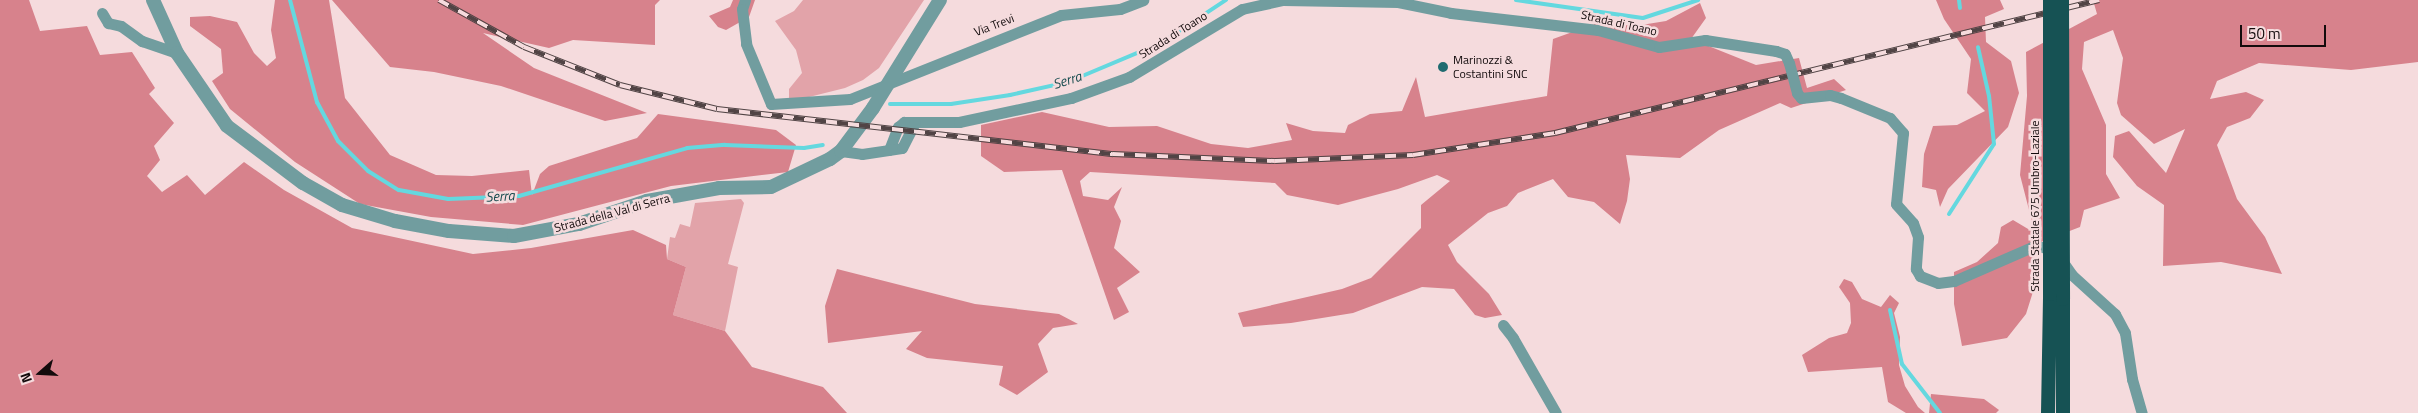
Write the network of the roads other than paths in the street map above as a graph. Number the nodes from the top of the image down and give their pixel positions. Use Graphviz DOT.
graph roads {
  1 [pos="153,0"];
  2 [pos="745,0"];
  3 [pos="940,0"];
  4 [pos="1142,0"];
  5 [pos="2050,0"];
  6 [pos="2062,0"];
  7 [pos="102,13"];
  8 [pos="178,53"];
  9 [pos="888,85"];
  10 [pos="841,151"];
  11 [pos="1503,325"];
  12 [pos="1556,413"];
  13 [pos="2048,413"];
  14 [pos="2063,413"];
  15 [pos="2142,413"];
  1 -- 8 [label="street, Strada della Val di Serra"];
  2 -- 9 [label="street"];
  3 -- 9 [label="street, Strada della Val di Serra"];
  4 -- 9 [label="street, Via Trevi"];
  5 -- 13 [label="highway, Strada Statale 675 Umbro-Laziale, bridge"];
  6 -- 14 [label="highway, bridge"];
  7 -- 8 [label="street"];
  8 -- 10 [label="street, Strada della Val di Serra"];
  9 -- 10 [label="street, Strada della Val di Serra"];
  10 -- 15 [label="street, Strada di Toano, bridge"];
  11 -- 12 [label="street"];
}
